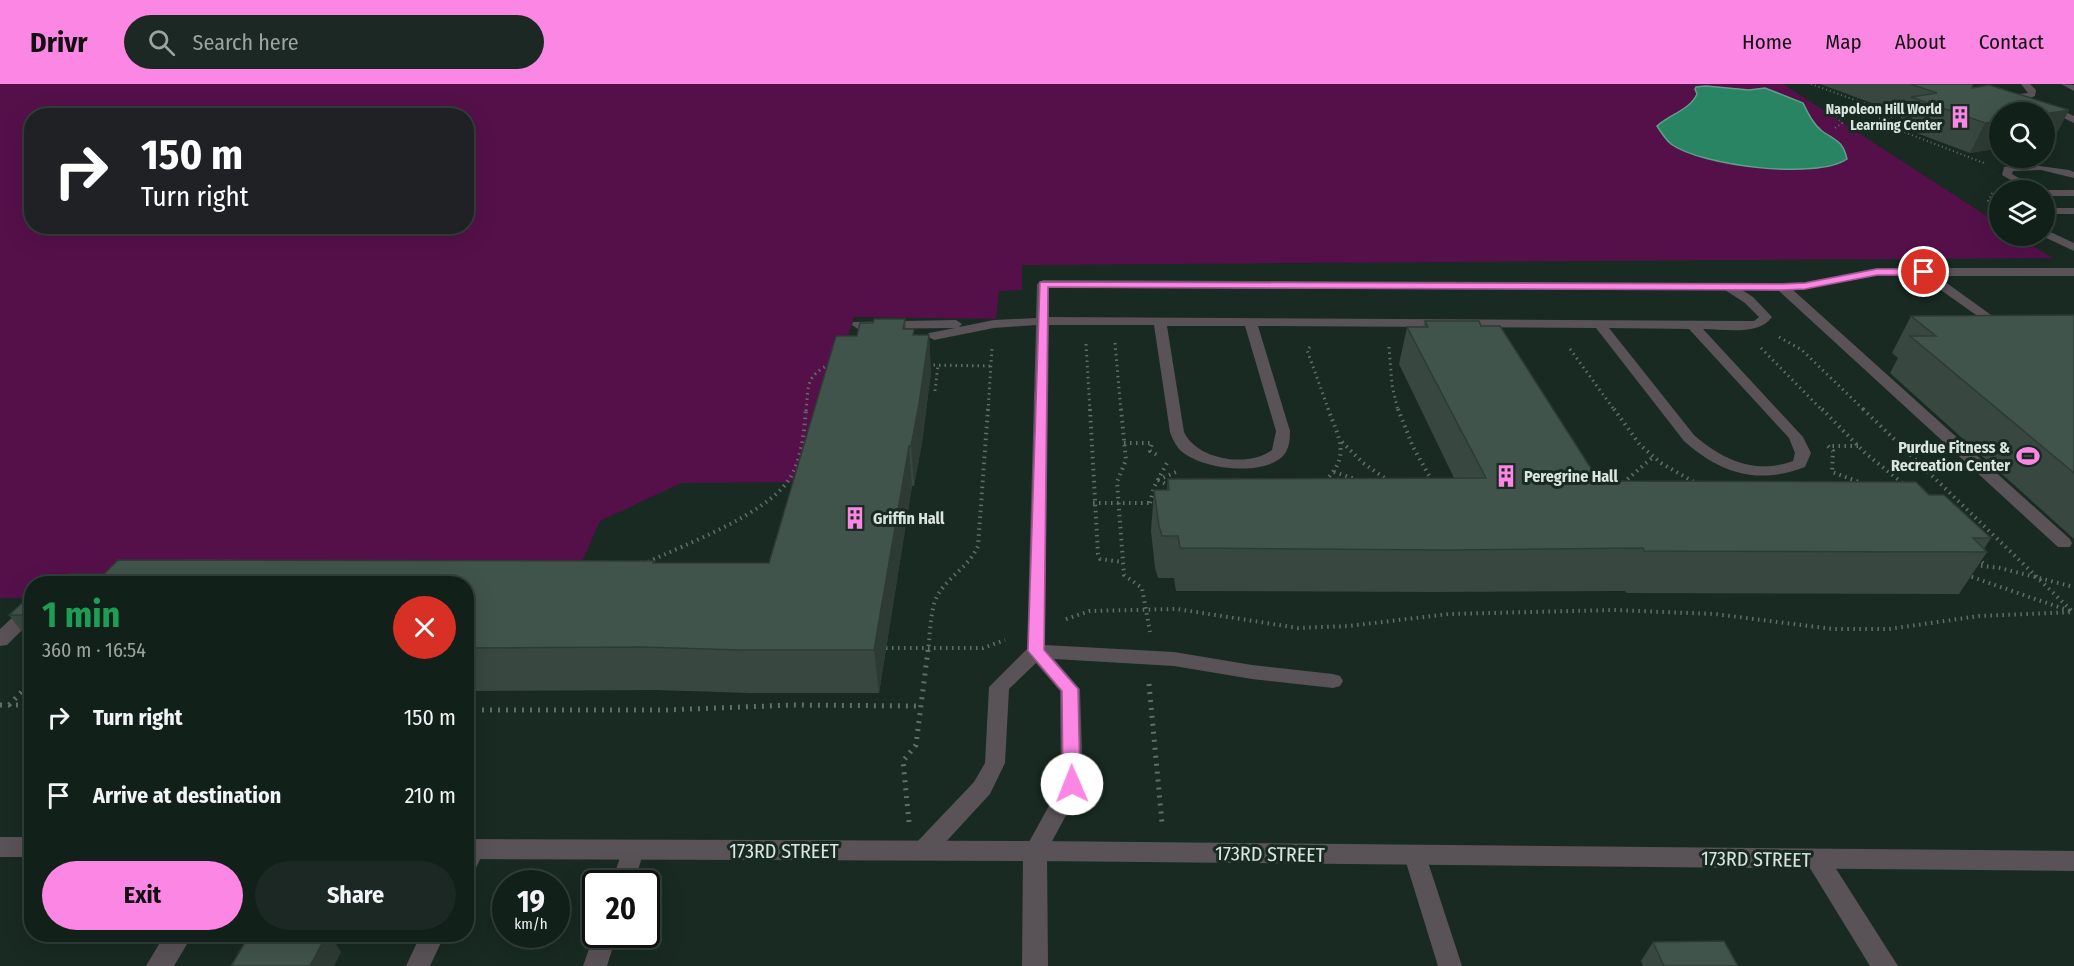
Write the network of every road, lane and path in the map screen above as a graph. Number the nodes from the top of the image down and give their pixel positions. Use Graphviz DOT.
graph roads {
  1 [pos="1812,84"];
  2 [pos="2025,84"];
  3 [pos="2066,84"];
  4 [pos="2074,88"];
  5 [pos="2025,97"];
  6 [pos="1998,98"];
  7 [pos="1875,107"];
  8 [pos="1899,116"];
  9 [pos="1907,118"];
  10 [pos="2074,120"];
  11 [pos="1904,123"];
  12 [pos="1893,124"];
  13 [pos="1835,128"];
  14 [pos="2007,171"];
  15 [pos="2074,175"];
  16 [pos="2016,180"];
  17 [pos="2055,193"];
  18 [pos="2074,193"];
  19 [pos="2055,211"];
  20 [pos="2074,211"];
  21 [pos="2057,240"];
  22 [pos="2074,240"];
  23 [pos="2074,248"];
  24 [pos="1924,272"];
  25 [pos="2074,272"];
  26 [pos="1726,286"];
  27 [pos="1782,287"];
  28 [pos="1043,321"];
  29 [pos="1085,321"];
  30 [pos="1113,322"];
  31 [pos="1160,322"];
  32 [pos="1250,322"];
  33 [pos="994,324"];
  34 [pos="858,325"];
  35 [pos="1600,325"];
  36 [pos="1693,325"];
  37 [pos="1757,325"];
  38 [pos="1739,326"];
  39 [pos="2008,334"];
  40 [pos="934,336"];
  41 [pos="1311,347"];
  42 [pos="1378,347"];
  43 [pos="1389,347"];
  44 [pos="1400,347"];
  45 [pos="1562,348"];
  46 [pos="836,362"];
  47 [pos="927,365"];
  48 [pos="938,365"];
  49 [pos="991,366"];
  50 [pos="934,391"];
  51 [pos="1341,442"];
  52 [pos="1124,443"];
  53 [pos="1858,446"];
  54 [pos="1653,457"];
  55 [pos="1334,472"];
  56 [pos="1158,480"];
  57 [pos="1365,483"];
  58 [pos="1696,483"];
  59 [pos="1621,484"];
  60 [pos="1317,486"];
  61 [pos="1398,486"];
  62 [pos="1908,488"];
  63 [pos="1437,489"];
  64 [pos="1177,490"];
  65 [pos="1855,492"];
  66 [pos="1093,503"];
  67 [pos="1117,503"];
  68 [pos="1150,503"];
  69 [pos="1161,503"];
  70 [pos="2064,543"];
  71 [pos="1971,554"];
  72 [pos="1123,562"];
  73 [pos="1964,564"];
  74 [pos="1986,565"];
  75 [pos="640,566"];
  76 [pos="1955,571"];
  77 [pos="2039,579"];
  78 [pos="2074,587"];
  79 [pos="1146,608"];
  80 [pos="2074,612"];
  81 [pos="24,617"];
  82 [pos="1036,629"];
  83 [pos="0,640"];
  84 [pos="886,648"];
  85 [pos="928,648"];
  86 [pos="1036,651"];
  87 [pos="1146,657"];
  88 [pos="1333,681"];
  89 [pos="24,689"];
  90 [pos="0,705"];
  91 [pos="9,705"];
  92 [pos="24,705"];
  93 [pos="920,706"];
  94 [pos="474,710"];
  95 [pos="0,847"];
  96 [pos="24,847"];
  97 [pos="633,850"];
  98 [pos="917,852"];
  99 [pos="1035,852"];
  100 [pos="1166,853"];
  101 [pos="474,854"];
  102 [pos="1416,856"];
  103 [pos="1817,860"];
  104 [pos="2074,861"];
  105 [pos="627,870"];
  106 [pos="175,942"];
  107 [pos="429,942"];
  108 [pos="601,948"];
  109 [pos="159,966"];
  110 [pos="418,966"];
  111 [pos="595,966"];
  112 [pos="1035,966"];
  113 [pos="1450,966"];
  114 [pos="1885,966"];
  1 -- 7 [label="path"];
  2 -- 5 [label="lane"];
  3 -- 4 [label="lane"];
  5 -- 6 [label="lane"];
  5 -- 10 [label="lane"];
  7 -- 8 [label="path"];
  7 -- 13 [label="path"];
  8 -- 9 [label="path"];
  8 -- 12 [label="path"];
  11 -- 12 [label="path"];
  12 -- 14 [label="path"];
  14 -- 15 [label="lane"];
  14 -- 16 [label="lane"];
  17 -- 18 [label="lane"];
  19 -- 20 [label="lane"];
  21 -- 22 [label="lane"];
  21 -- 23 [label="lane"];
  24 -- 25 [label="lane"];
  24 -- 27 [label="lane"];
  24 -- 39 [label="lane"];
  26 -- 27 [label="lane"];
  26 -- 28 [label="lane"];
  26 -- 37 [label="lane"];
  27 -- 70 [label="lane"];
  28 -- 29 [label="lane"];
  28 -- 33 [label="lane"];
  28 -- 82 [label="lane"];
  29 -- 30 [label="lane"];
  29 -- 66 [label="path"];
  30 -- 31 [label="lane"];
  30 -- 52 [label="path"];
  31 -- 32 [label="lane"];
  31 -- 32 [label="lane"];
  32 -- 35 [label="lane"];
  33 -- 34 [label="lane"];
  33 -- 40 [label="lane"];
  33 -- 49 [label="path"];
  35 -- 36 [label="lane"];
  35 -- 36 [label="lane"];
  36 -- 38 [label="lane"];
  37 -- 38 [label="lane"];
  37 -- 77 [label="path"];
  38 -- 53 [label="path"];
  41 -- 51 [label="path"];
  42 -- 43 [label="path"];
  43 -- 44 [label="path"];
  43 -- 63 [label="path"];
  45 -- 54 [label="path"];
  46 -- 75 [label="path"];
  47 -- 48 [label="path"];
  48 -- 49 [label="path"];
  48 -- 50 [label="path"];
  49 -- 85 [label="path"];
  51 -- 55 [label="path"];
  51 -- 61 [label="path"];
  52 -- 56 [label="path"];
  52 -- 67 [label="path"];
  53 -- 62 [label="path"];
  53 -- 65 [label="path"];
  54 -- 58 [label="path"];
  54 -- 59 [label="path"];
  55 -- 57 [label="path"];
  55 -- 60 [label="path"];
  56 -- 64 [label="path"];
  56 -- 68 [label="path"];
  66 -- 67 [label="path"];
  66 -- 72 [label="path"];
  67 -- 68 [label="path"];
  67 -- 72 [label="path"];
  68 -- 69 [label="path"];
  71 -- 74 [label="path"];
  72 -- 79 [label="path"];
  73 -- 74 [label="path"];
  74 -- 77 [label="path"];
  76 -- 80 [label="path"];
  77 -- 78 [label="path"];
  77 -- 80 [label="path"];
  79 -- 80 [label="path"];
  79 -- 82 [label="path"];
  79 -- 87 [label="path"];
  81 -- 83 [label="lane"];
  82 -- 85 [label="path"];
  82 -- 86 [label="lane"];
  84 -- 85 [label="path"];
  85 -- 93 [label="path"];
  86 -- 87 [label="lane"];
  86 -- 98 [label="lane"];
  86 -- 99 [label="lane"];
  87 -- 88 [label="lane"];
  87 -- 100 [label="path"];
  89 -- 91 [label="path"];
  90 -- 91 [label="path"];
  91 -- 92 [label="path"];
  93 -- 94 [label="path"];
  93 -- 98 [label="path"];
  95 -- 96 [label="street"];
  97 -- 98 [label="street, 173RD STREET"];
  97 -- 101 [label="street, 173RD STREET"];
  97 -- 105 [label="lane"];
  98 -- 99 [label="street, 173RD STREET"];
  99 -- 100 [label="street, 173RD STREET"];
  99 -- 112 [label="street"];
  100 -- 102 [label="street, 173RD STREET"];
  102 -- 103 [label="street, 173RD STREET"];
  102 -- 113 [label="lane"];
  103 -- 104 [label="street, 173RD STREET"];
  103 -- 114 [label="street"];
  106 -- 109 [label="street"];
  107 -- 110 [label="lane"];
  108 -- 111 [label="lane"];
}
